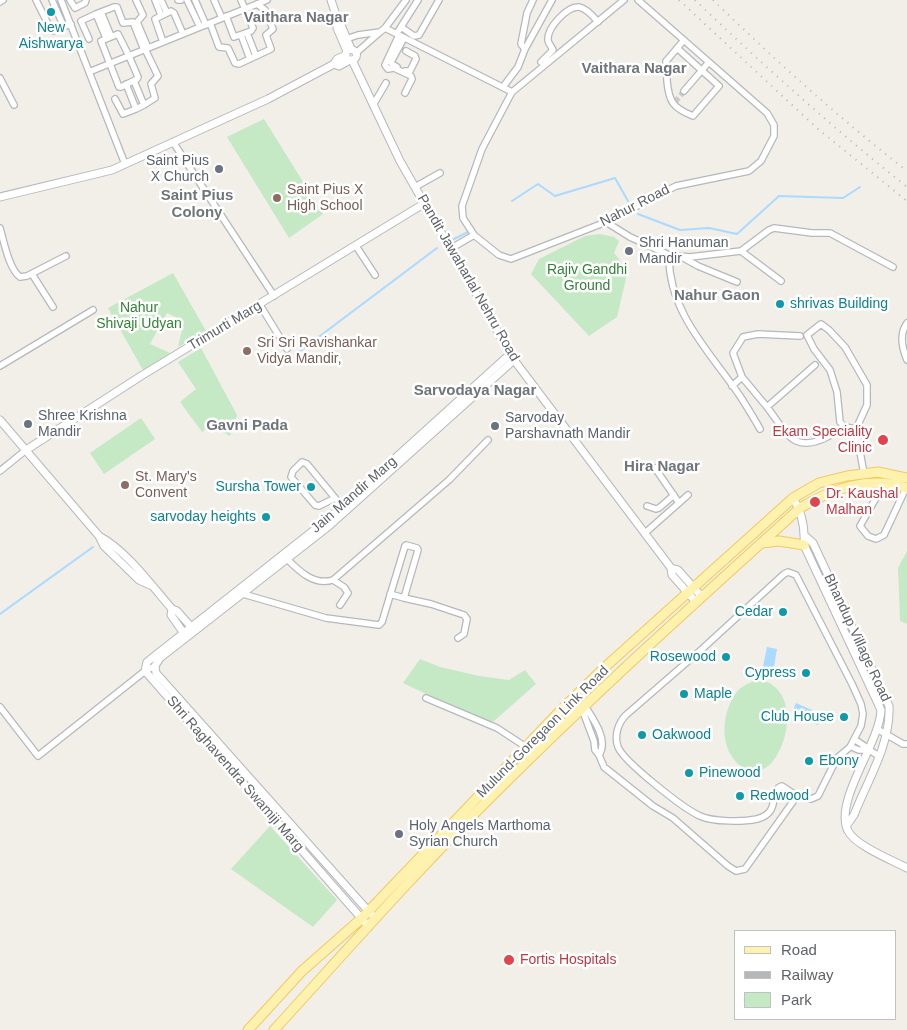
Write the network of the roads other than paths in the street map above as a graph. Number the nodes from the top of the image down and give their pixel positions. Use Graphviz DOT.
graph roads {
  1 [pos="3,0"];
  2 [pos="36,0"];
  3 [pos="52,0"];
  4 [pos="61,0"];
  5 [pos="70,0"];
  6 [pos="86,0"];
  7 [pos="136,0"];
  8 [pos="154,0"];
  9 [pos="161,0"];
  10 [pos="187,0"];
  11 [pos="195,0"];
  12 [pos="214,0"];
  13 [pos="241,0"];
  14 [pos="331,0"];
  15 [pos="406,0"];
  16 [pos="418,0"];
  17 [pos="439,0"];
  18 [pos="533,0"];
  19 [pos="552,0"];
  20 [pos="624,0"];
  21 [pos="638,0"];
  22 [pos="0,2"];
  23 [pos="261,2"];
  24 [pos="245,9"];
  25 [pos="98,13"];
  26 [pos="164,14"];
  27 [pos="224,17"];
  28 [pos="598,22"];
  29 [pos="68,25"];
  30 [pos="205,25"];
  31 [pos="401,27"];
  32 [pos="382,30"];
  33 [pos="183,34"];
  34 [pos="244,34"];
  35 [pos="400,36"];
  36 [pos="109,37"];
  37 [pos="88,39"];
  38 [pos="345,39"];
  39 [pos="684,40"];
  40 [pos="163,42"];
  41 [pos="677,48"];
  42 [pos="146,49"];
  43 [pos="525,49"];
  44 [pos="406,51"];
  45 [pos="350,55"];
  46 [pos="129,56"];
  47 [pos="253,57"];
  48 [pos="548,59"];
  49 [pos="541,62"];
  50 [pos="709,62"];
  51 [pos="109,64"];
  52 [pos="702,70"];
  53 [pos="89,72"];
  54 [pos="0,78"];
  55 [pos="134,81"];
  56 [pos="386,83"];
  57 [pos="126,84"];
  58 [pos="502,87"];
  59 [pos="684,91"];
  60 [pos="512,92"];
  61 [pos="405,93"];
  62 [pos="115,99"];
  63 [pos="144,105"];
  64 [pos="373,105"];
  65 [pos="14,106"];
  66 [pos="136,109"];
  67 [pos="173,142"];
  68 [pos="125,164"];
  69 [pos="440,173"];
  70 [pos="416,187"];
  71 [pos="0,197"];
  72 [pos="425,203"];
  73 [pos="606,222"];
  74 [pos="0,228"];
  75 [pos="474,235"];
  76 [pos="356,246"];
  77 [pos="450,249"];
  78 [pos="741,251"];
  79 [pos="669,255"];
  80 [pos="66,256"];
  81 [pos="680,256"];
  82 [pos="892,267"];
  83 [pos="32,274"];
  84 [pos="375,275"];
  85 [pos="781,281"];
  86 [pos="737,282"];
  87 [pos="274,296"];
  88 [pos="260,305"];
  89 [pos="53,307"];
  90 [pos="93,310"];
  91 [pos="907,323"];
  92 [pos="800,336"];
  93 [pos="287,349"];
  94 [pos="512,357"];
  95 [pos="907,360"];
  96 [pos="815,365"];
  97 [pos="0,366"];
  98 [pos="742,377"];
  99 [pos="732,386"];
  100 [pos="767,407"];
  101 [pos="0,420"];
  102 [pos="856,428"];
  103 [pos="760,429"];
  104 [pos="829,436"];
  105 [pos="488,440"];
  106 [pos="26,450"];
  107 [pos="655,468"];
  108 [pos="0,471"];
  109 [pos="864,474"];
  110 [pos="884,484"];
  111 [pos="907,485"];
  112 [pos="674,495"];
  113 [pos="688,495"];
  114 [pos="335,498"];
  115 [pos="793,498"];
  116 [pos="679,503"];
  117 [pos="647,506"];
  118 [pos="344,508"];
  119 [pos="659,508"];
  120 [pos="800,508"];
  121 [pos="664,516"];
  122 [pos="645,533"];
  123 [pos="805,541"];
  124 [pos="762,543"];
  125 [pos="298,547"];
  126 [pos="287,560"];
  127 [pos="277,564"];
  128 [pos="826,571"];
  129 [pos="819,574"];
  130 [pos="262,575"];
  131 [pos="333,580"];
  132 [pos="691,590"];
  133 [pos="243,594"];
  134 [pos="390,594"];
  135 [pos="234,598"];
  136 [pos="404,598"];
  137 [pos="835,598"];
  138 [pos="699,600"];
  139 [pos="340,605"];
  140 [pos="172,610"];
  141 [pos="846,613"];
  142 [pos="839,616"];
  143 [pos="193,629"];
  144 [pos="185,635"];
  145 [pos="458,638"];
  146 [pos="861,645"];
  147 [pos="853,648"];
  148 [pos="164,652"];
  149 [pos="155,666"];
  150 [pos="145,671"];
  151 [pos="876,676"];
  152 [pos="868,680"];
  153 [pos="884,695"];
  154 [pos="426,698"];
  155 [pos="876,699"];
  156 [pos="0,707"];
  157 [pos="584,707"];
  158 [pos="188,714"];
  159 [pos="877,729"];
  160 [pos="886,735"];
  161 [pos="212,741"];
  162 [pos="857,741"];
  163 [pos="907,744"];
  164 [pos="526,747"];
  165 [pos="854,748"];
  166 [pos="868,750"];
  167 [pos="879,756"];
  168 [pos="246,773"];
  169 [pos="239,779"];
  170 [pos="797,796"];
  171 [pos="484,798"];
  172 [pos="279,810"];
  173 [pos="272,817"];
  174 [pos="847,825"];
  175 [pos="316,853"];
  176 [pos="310,860"];
  177 [pos="323,860"];
  178 [pos="316,867"];
  179 [pos="907,868"];
  180 [pos="368,911"];
  181 [pos="361,919"];
  182 [pos="376,919"];
  183 [pos="369,927"];
  184 [pos="248,1030"];
  185 [pos="274,1030"];
  1 -- 22 [label="street"];
  2 -- 29 [label="street"];
  3 -- 29 [label="street"];
  4 -- 29 [label="street"];
  5 -- 6 [label="street"];
  7 -- 42 [label="street"];
  8 -- 26 [label="street"];
  9 -- 26 [label="street"];
  10 -- 30 [label="street"];
  11 -- 30 [label="street"];
  12 -- 27 [label="street"];
  13 -- 24 [label="street"];
  14 -- 38 [label="street, Pandit Jawaharlal Nehru Road"];
  15 -- 32 [label="street"];
  16 -- 31 [label="street"];
  17 -- 31 [label="street"];
  18 -- 43 [label="street"];
  19 -- 43 [label="street"];
  20 -- 28 [label="street, Nahur Road"];
  21 -- 39 [label="street, Nahur Road"];
  23 -- 24 [label="street"];
  23 -- 47 [label="street"];
  24 -- 27 [label="street"];
  24 -- 34 [label="street"];
  25 -- 36 [label="street"];
  25 -- 37 [label="street"];
  25 -- 42 [label="street"];
  26 -- 33 [label="street"];
  26 -- 40 [label="street"];
  27 -- 30 [label="street"];
  27 -- 34 [label="street"];
  28 -- 48 [label="street, Nahur Road"];
  28 -- 48 [label="street"];
  29 -- 53 [label="street"];
  30 -- 33 [label="street"];
  30 -- 47 [label="street"];
  31 -- 35 [label="street"];
  32 -- 35 [label="street"];
  32 -- 38 [label="street"];
  32 -- 45 [label="street"];
  33 -- 40 [label="street"];
  34 -- 47 [label="street"];
  35 -- 44 [label="street"];
  35 -- 58 [label="street"];
  35 -- 61 [label="street"];
  36 -- 46 [label="street"];
  36 -- 51 [label="street"];
  38 -- 45 [label="street, Pandit Jawaharlal Nehru Road"];
  39 -- 41 [label="street"];
  39 -- 50 [label="street, Nahur Road"];
  40 -- 42 [label="street"];
  41 -- 52 [label="street"];
  41 -- 52 [label="street"];
  42 -- 46 [label="street"];
  42 -- 63 [label="street"];
  43 -- 58 [label="street"];
  45 -- 64 [label="street, Pandit Jawaharlal Nehru Road"];
  45 -- 67 [label="street"];
  46 -- 51 [label="street"];
  46 -- 55 [label="street"];
  48 -- 49 [label="street"];
  48 -- 60 [label="street, Nahur Road"];
  50 -- 52 [label="street"];
  50 -- 73 [label="street, Nahur Road"];
  51 -- 53 [label="street"];
  51 -- 57 [label="street"];
  52 -- 59 [label="street"];
  53 -- 68 [label="street"];
  54 -- 65 [label="street"];
  55 -- 57 [label="street"];
  55 -- 63 [label="street"];
  56 -- 64 [label="street"];
  57 -- 66 [label="street"];
  58 -- 60 [label="street"];
  60 -- 75 [label="street, Nahur Road"];
  62 -- 66 [label="street"];
  63 -- 66 [label="street"];
  64 -- 70 [label="street, Pandit Jawaharlal Nehru Road"];
  67 -- 68 [label="street"];
  67 -- 87 [label="street"];
  68 -- 71 [label="street"];
  69 -- 70 [label="street"];
  70 -- 72 [label="street, Pandit Jawaharlal Nehru Road"];
  72 -- 76 [label="street, Trimurti Marg"];
  72 -- 77 [label="street, Pandit Jawaharlal Nehru Road"];
  73 -- 75 [label="street, Nahur Road"];
  73 -- 79 [label="street"];
  74 -- 83 [label="street"];
  75 -- 77 [label="street"];
  76 -- 84 [label="street"];
  76 -- 87 [label="street, Trimurti Marg"];
  77 -- 94 [label="street, Pandit Jawaharlal Nehru Road"];
  78 -- 81 [label="street"];
  78 -- 82 [label="street"];
  78 -- 85 [label="street"];
  79 -- 81 [label="street"];
  79 -- 99 [label="street"];
  80 -- 83 [label="street"];
  81 -- 86 [label="street"];
  83 -- 89 [label="street"];
  87 -- 88 [label="street, Trimurti Marg"];
  88 -- 93 [label="street"];
  88 -- 106 [label="street, Trimurti Marg"];
  90 -- 97 [label="street"];
  91 -- 95 [label="street"];
  92 -- 98 [label="street"];
  94 -- 118 [label="street, Jain Mandir Marg"];
  94 -- 122 [label="street, Pandit Jawaharlal Nehru Road"];
  96 -- 100 [label="street"];
  98 -- 99 [label="street"];
  98 -- 100 [label="street"];
  99 -- 103 [label="street"];
  100 -- 104 [label="street"];
  101 -- 106 [label="street"];
  102 -- 102 [label="street"];
  102 -- 109 [label="street"];
  105 -- 131 [label="street"];
  106 -- 108 [label="street"];
  106 -- 140 [label="street"];
  107 -- 112 [label="street"];
  109 -- 111 [label="main road, Mulund-Goregaon Link Road"];
  109 -- 115 [label="main road, Mulund-Goregaon Link Road"];
  110 -- 111 [label="main road, Mulund-Goregaon Link Road"];
  110 -- 111 [label="street"];
  110 -- 120 [label="main road, Mulund-Goregaon Link Road"];
  112 -- 116 [label="street"];
  112 -- 119 [label="street"];
  113 -- 116 [label="street"];
  114 -- 114 [label="street"];
  114 -- 118 [label="street"];
  115 -- 120 [label="street"];
  115 -- 132 [label="main road, Mulund-Goregaon Link Road"];
  116 -- 121 [label="street"];
  117 -- 119 [label="street"];
  118 -- 125 [label="street, Jain Mandir Marg"];
  119 -- 121 [label="street"];
  120 -- 123 [label="street, Bhandup Village Road"];
  120 -- 124 [label="main road, Mulund-Goregaon Link Road"];
  121 -- 122 [label="street"];
  122 -- 132 [label="street, Pandit Jawaharlal Nehru Road"];
  123 -- 124 [label="main road"];
  123 -- 128 [label="street, Bhandup Village Road"];
  123 -- 129 [label="street"];
  124 -- 138 [label="main road, Mulund-Goregaon Link Road"];
  125 -- 126 [label="street, Jain Mandir Marg"];
  125 -- 127 [label="street, Jain Mandir Marg"];
  126 -- 127 [label="street, Jain Mandir Marg"];
  126 -- 131 [label="street"];
  127 -- 130 [label="street, Jain Mandir Marg"];
  128 -- 129 [label="street"];
  128 -- 137 [label="street, Bhandup Village Road"];
  129 -- 137 [label="street"];
  130 -- 133 [label="street, Jain Mandir Marg"];
  130 -- 135 [label="street, Jain Mandir Marg"];
  131 -- 139 [label="street"];
  132 -- 138 [label="street"];
  132 -- 164 [label="main road, Mulund-Goregaon Link Road"];
  133 -- 134 [label="street"];
  133 -- 135 [label="street, Jain Mandir Marg"];
  134 -- 136 [label="street"];
  134 -- 136 [label="street"];
  135 -- 143 [label="street, Jain Mandir Marg"];
  136 -- 145 [label="street"];
  137 -- 141 [label="street, Bhandup Village Road"];
  137 -- 142 [label="street"];
  138 -- 157 [label="main road, Mulund-Goregaon Link Road"];
  140 -- 143 [label="street"];
  140 -- 144 [label="street"];
  141 -- 142 [label="street"];
  141 -- 146 [label="street, Bhandup Village Road"];
  142 -- 147 [label="street"];
  143 -- 144 [label="street"];
  144 -- 148 [label="street"];
  146 -- 147 [label="street"];
  146 -- 151 [label="street, Bhandup Village Road"];
  147 -- 152 [label="street"];
  148 -- 149 [label="street"];
  148 -- 150 [label="street"];
  149 -- 150 [label="street"];
  149 -- 158 [label="street, Shri Raghavendra Swamiji Marg"];
  150 -- 156 [label="street"];
  150 -- 158 [label="street, Shri Raghavendra Swamiji Marg"];
  151 -- 152 [label="street"];
  151 -- 153 [label="street, Bhandup Village Road"];
  152 -- 155 [label="street"];
  153 -- 155 [label="street"];
  153 -- 160 [label="street, Bhandup Village Road"];
  154 -- 164 [label="street"];
  155 -- 159 [label="street, Bhandup Village Road"];
  157 -- 170 [label="street"];
  157 -- 171 [label="main road, Mulund-Goregaon Link Road"];
  158 -- 161 [label="street, Shri Raghavendra Swamiji Marg"];
  159 -- 160 [label="street"];
  159 -- 166 [label="street, Bhandup Village Road"];
  160 -- 163 [label="street"];
  160 -- 167 [label="street, Bhandup Village Road"];
  161 -- 168 [label="street, Shri Raghavendra Swamiji Marg"];
  161 -- 169 [label="street, Shri Raghavendra Swamiji Marg"];
  162 -- 166 [label="street"];
  164 -- 171 [label="main road, Mulund-Goregaon Link Road"];
  165 -- 166 [label="street"];
  166 -- 167 [label="street"];
  166 -- 174 [label="street, Bhandup Village Road"];
  167 -- 174 [label="street, Bhandup Village Road"];
  168 -- 169 [label="street"];
  168 -- 172 [label="street, Shri Raghavendra Swamiji Marg"];
  169 -- 173 [label="street, Shri Raghavendra Swamiji Marg"];
  170 -- 170 [label="street"];
  171 -- 180 [label="main road, Mulund-Goregaon Link Road"];
  171 -- 182 [label="main road, Mulund-Goregaon Link Road"];
  172 -- 173 [label="street"];
  172 -- 175 [label="street, Shri Raghavendra Swamiji Marg"];
  173 -- 176 [label="street, Shri Raghavendra Swamiji Marg"];
  174 -- 179 [label="street"];
  175 -- 176 [label="street"];
  175 -- 177 [label="street, Shri Raghavendra Swamiji Marg"];
  176 -- 178 [label="street, Shri Raghavendra Swamiji Marg"];
  177 -- 178 [label="street"];
  177 -- 180 [label="street, Shri Raghavendra Swamiji Marg"];
  178 -- 181 [label="street, Shri Raghavendra Swamiji Marg"];
  180 -- 181 [label="main road, Mulund-Goregaon Link Road"];
  180 -- 182 [label="street, Shri Raghavendra Swamiji Marg"];
  181 -- 183 [label="street, Shri Raghavendra Swamiji Marg"];
  181 -- 184 [label="main road, Mulund-Goregaon Link Road"];
  182 -- 183 [label="main road, Mulund-Goregaon Link Road"];
  183 -- 185 [label="main road, Mulund-Goregaon Link Road"];
}
